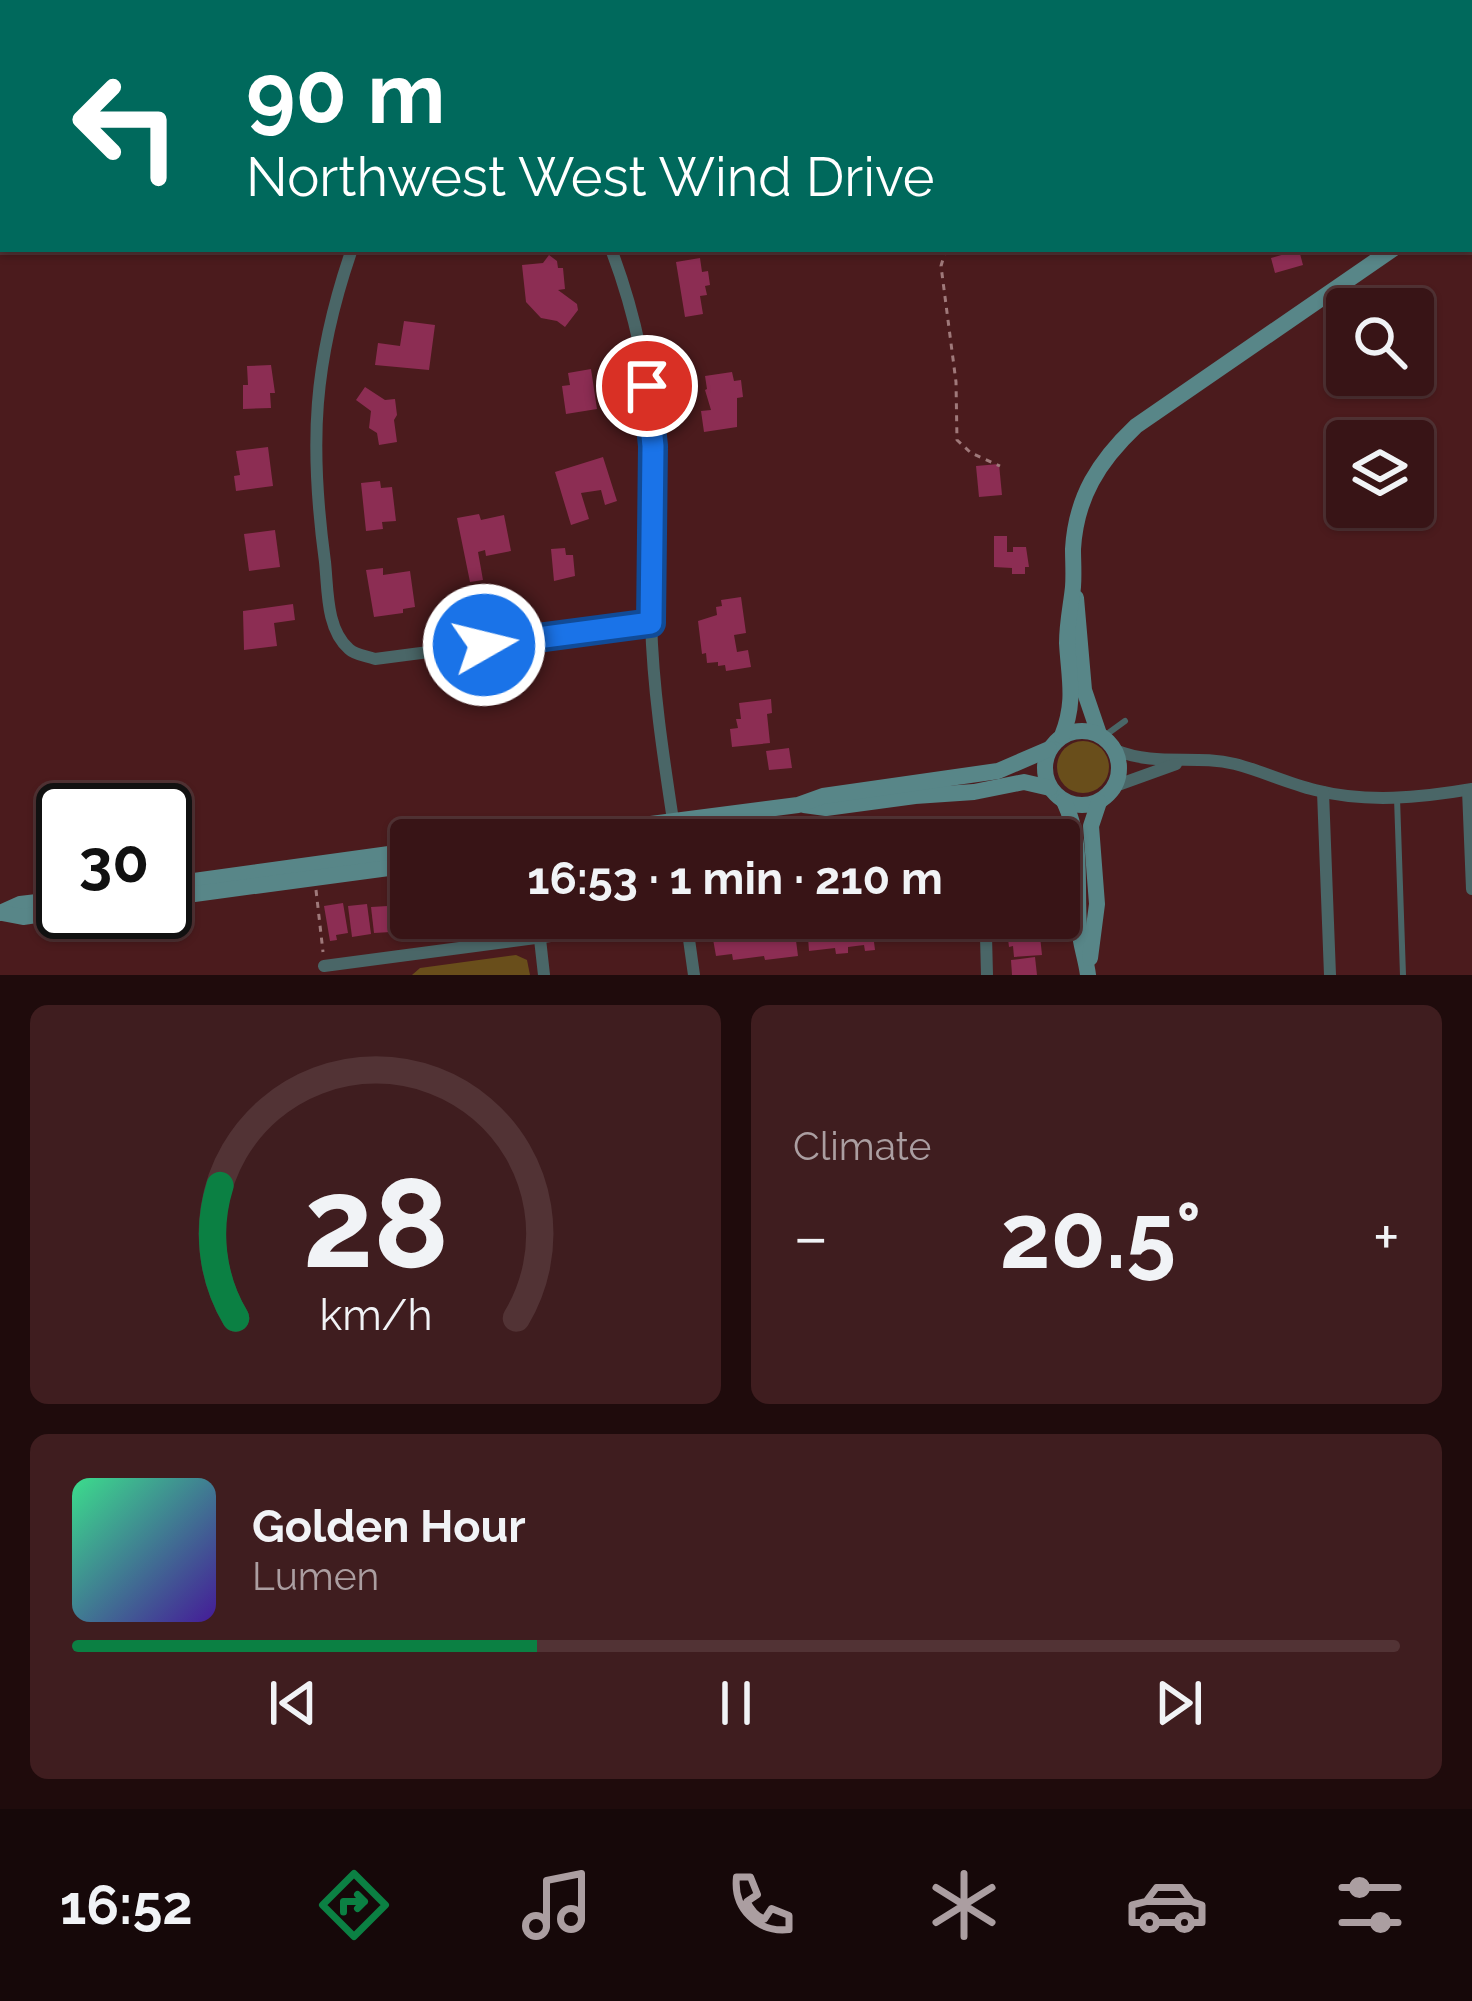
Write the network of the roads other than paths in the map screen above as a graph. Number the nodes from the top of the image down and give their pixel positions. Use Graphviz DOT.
graph roads {
  1 [pos="351,252"];
  2 [pos="612,252"];
  3 [pos="1389,252"];
  4 [pos="1073,585"];
  5 [pos="651,623"];
  6 [pos="1125,721"];
  7 [pos="1106,741"];
  8 [pos="1056,743"];
  9 [pos="1182,762"];
  10 [pos="1115,786"];
  11 [pos="1470,790"];
  12 [pos="1323,792"];
  13 [pos="1057,794"];
  14 [pos="1397,798"];
  15 [pos="1099,802"];
  16 [pos="798,805"];
  17 [pos="672,819"];
  18 [pos="731,819"];
  19 [pos="390,854"];
  20 [pos="390,868"];
  21 [pos="192,881"];
  22 [pos="1472,889"];
  23 [pos="192,894"];
  24 [pos="36,902"];
  25 [pos="0,913"];
  26 [pos="36,914"];
  27 [pos="540,939"];
  28 [pos="689,939"];
  29 [pos="991,939"];
  30 [pos="394,957"];
  31 [pos="324,960"];
  32 [pos="1088,973"];
  33 [pos="396,975"];
  34 [pos="544,975"];
  35 [pos="694,975"];
  36 [pos="987,975"];
  37 [pos="1330,975"];
  38 [pos="1403,975"];
  1 -- 5 [label="street"];
  2 -- 5 [label="street"];
  3 -- 4 [label="main road"];
  4 -- 7 [label="main road"];
  4 -- 8 [label="main road"];
  5 -- 17 [label="street"];
  6 -- 7 [label="lane"];
  7 -- 8 [label="main road"];
  7 -- 9 [label="street"];
  7 -- 10 [label="main road"];
  8 -- 13 [label="main road"];
  8 -- 16 [label="main road"];
  9 -- 10 [label="street"];
  9 -- 12 [label="street"];
  10 -- 15 [label="main road"];
  11 -- 14 [label="street"];
  11 -- 22 [label="street"];
  12 -- 14 [label="street"];
  12 -- 37 [label="street"];
  13 -- 15 [label="main road"];
  13 -- 16 [label="main road"];
  13 -- 32 [label="main road"];
  14 -- 38 [label="lane"];
  15 -- 32 [label="main road"];
  16 -- 18 [label="main road"];
  19 -- 21 [label="main road"];
  20 -- 23 [label="main road"];
  24 -- 25 [label="main road"];
  25 -- 26 [label="main road"];
  27 -- 30 [label="street"];
  27 -- 34 [label="street"];
  28 -- 35 [label="street"];
  29 -- 36 [label="street"];
  30 -- 31 [label="street"];
  30 -- 33 [label="street"];
}
